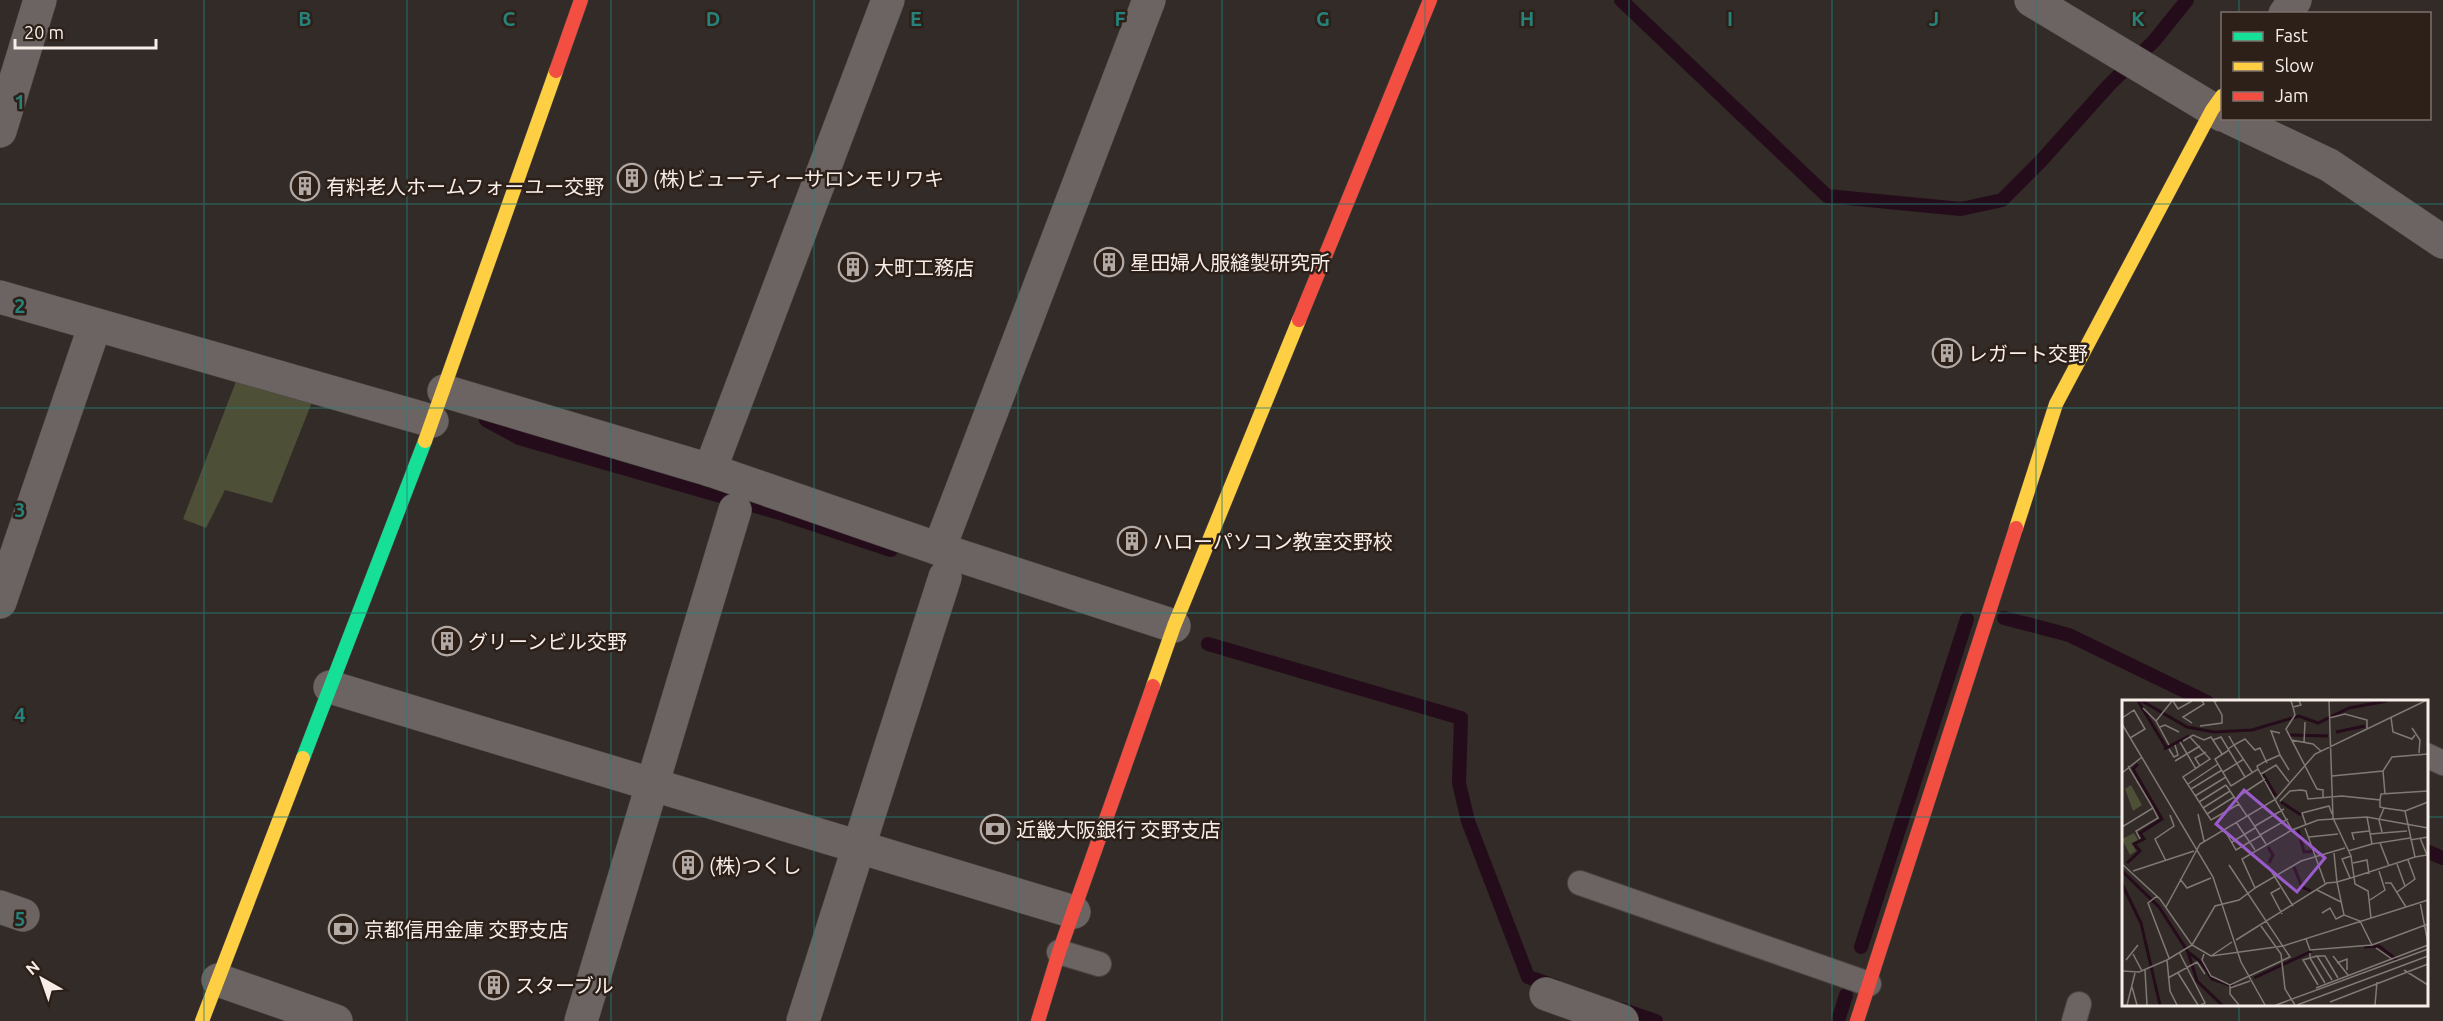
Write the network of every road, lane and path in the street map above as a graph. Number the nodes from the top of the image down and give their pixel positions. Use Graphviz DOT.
graph roads {
  1 [pos="40,0"];
  2 [pos="581,0"];
  3 [pos="888,0"];
  4 [pos="1149,0"];
  5 [pos="1430,0"];
  6 [pos="2031,0"];
  7 [pos="2295,0"];
  8 [pos="2286,12"];
  9 [pos="2221,109"];
  10 [pos="2221,112"];
  11 [pos="2241,120"];
  12 [pos="0,131"];
  13 [pos="2442,239"];
  14 [pos="0,297"];
  15 [pos="95,325"];
  16 [pos="444,391"];
  17 [pos="432,421"];
  18 [pos="711,470"];
  19 [pos="735,510"];
  20 [pos="942,563"];
  21 [pos="0,602"];
  22 [pos="1174,626"];
  23 [pos="330,687"];
  24 [pos="2428,756"];
  25 [pos="2443,763"];
  26 [pos="651,784"];
  27 [pos="858,847"];
  28 [pos="1580,883"];
  29 [pos="1074,912"];
  30 [pos="1059,952"];
  31 [pos="1099,964"];
  32 [pos="218,980"];
  33 [pos="1869,984"];
  34 [pos="1546,994"];
  35 [pos="202,1021"];
  36 [pos="336,1021"];
  37 [pos="581,1021"];
  38 [pos="803,1021"];
  39 [pos="1038,1021"];
  40 [pos="1622,1021"];
  41 [pos="1857,1021"];
  1 -- 12 [label="street"];
  2 -- 16 [label="street"];
  3 -- 18 [label="street"];
  4 -- 20 [label="street"];
  5 -- 22 [label="street"];
  6 -- 9 [label="street"];
  7 -- 8 [label="street"];
  10 -- 33 [label="street"];
  11 -- 13 [label="street"];
  14 -- 15 [label="street"];
  15 -- 17 [label="street"];
  15 -- 21 [label="street"];
  16 -- 17 [label="street"];
  16 -- 18 [label="street"];
  17 -- 23 [label="street"];
  18 -- 20 [label="street"];
  19 -- 26 [label="street"];
  20 -- 22 [label="street"];
  20 -- 27 [label="street"];
  22 -- 29 [label="street"];
  23 -- 26 [label="street"];
  23 -- 32 [label="street"];
  24 -- 25 [label="lane"];
  26 -- 27 [label="street"];
  26 -- 37 [label="street"];
  27 -- 29 [label="street"];
  27 -- 38 [label="street"];
  28 -- 33 [label="lane"];
  29 -- 30 [label="street"];
  30 -- 31 [label="lane"];
  30 -- 39 [label="street"];
  32 -- 35 [label="street"];
  32 -- 36 [label="street"];
  33 -- 41 [label="street"];
  34 -- 40 [label="street"];
}
